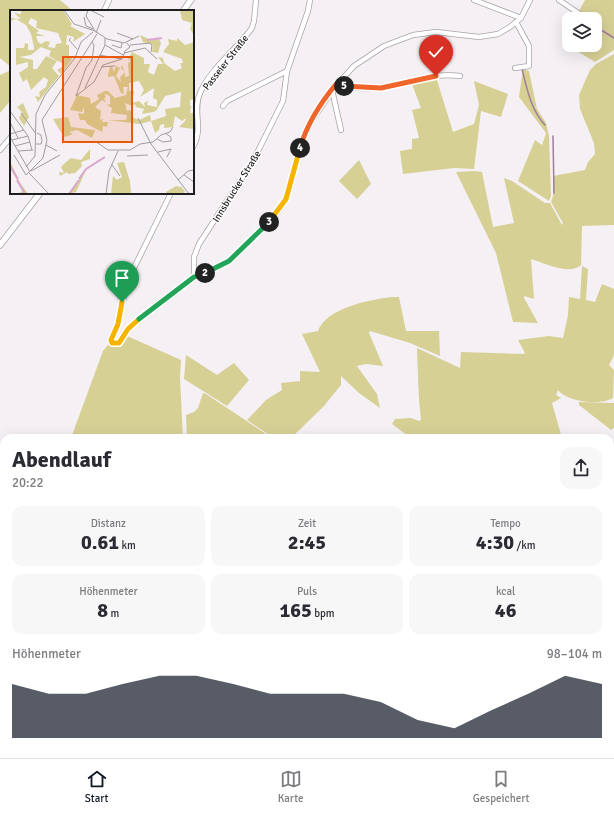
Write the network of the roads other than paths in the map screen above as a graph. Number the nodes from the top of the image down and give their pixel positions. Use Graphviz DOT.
graph roads {
  1 [pos="109,0"];
  2 [pos="191,0"];
  3 [pos="256,0"];
  4 [pos="310,0"];
  5 [pos="474,0"];
  6 [pos="530,0"];
  7 [pos="559,0"];
  8 [pos="104,10"];
  9 [pos="183,10"];
  10 [pos="577,12"];
  11 [pos="521,18"];
  12 [pos="516,22"];
  13 [pos="515,68"];
  14 [pos="287,71"];
  15 [pos="460,76"];
  16 [pos="337,83"];
  17 [pos="332,90"];
  18 [pos="223,106"];
  19 [pos="340,130"];
  20 [pos="10,138"];
  21 [pos="194,145"];
  22 [pos="0,150"];
  23 [pos="39,194"];
  24 [pos="171,194"];
  25 [pos="0,244"];
  26 [pos="194,277"];
  1 -- 8 [label="street"];
  2 -- 9 [label="street"];
  3 -- 21 [label="street, Passeier Straße"];
  4 -- 14 [label="street, Innsbrucker Straße"];
  5 -- 11 [label="street"];
  6 -- 11 [label="street"];
  7 -- 10 [label="street"];
  11 -- 12 [label="street"];
  12 -- 13 [label="street"];
  12 -- 16 [label="street"];
  14 -- 18 [label="street"];
  14 -- 26 [label="street, Innsbrucker Straße"];
  15 -- 16 [label="street"];
  16 -- 17 [label="street"];
  17 -- 19 [label="street"];
  17 -- 26 [label="street"];
  20 -- 22 [label="street"];
  23 -- 25 [label="street"];
  24 -- 26 [label="street"];
}
